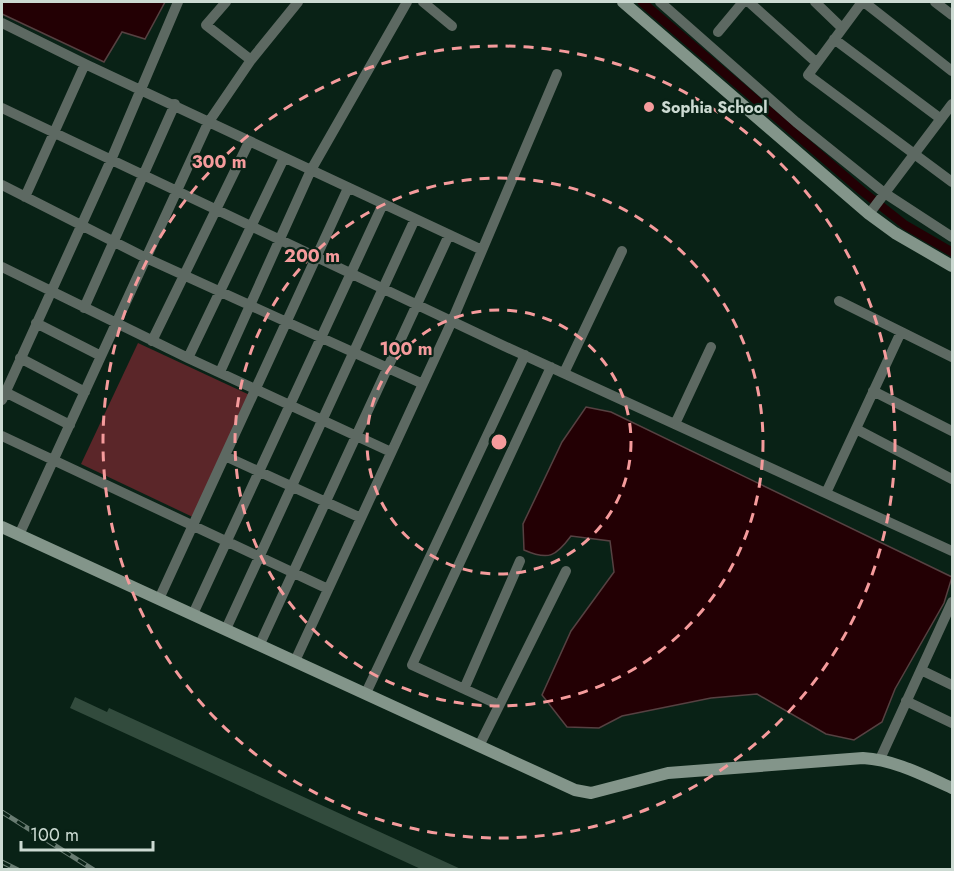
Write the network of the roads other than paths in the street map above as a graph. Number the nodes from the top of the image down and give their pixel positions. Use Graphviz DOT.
graph roads {
  1 [pos="178,2"];
  2 [pos="226,2"];
  3 [pos="298,2"];
  4 [pos="407,2"];
  5 [pos="423,2"];
  6 [pos="623,2"];
  7 [pos="660,2"];
  8 [pos="743,2"];
  9 [pos="749,2"];
  10 [pos="815,2"];
  11 [pos="863,2"];
  12 [pos="934,2"];
  13 [pos="952,15"];
  14 [pos="2,23"];
  15 [pos="452,26"];
  16 [pos="842,28"];
  17 [pos="718,32"];
  18 [pos="834,39"];
  19 [pos="250,60"];
  20 [pos="817,63"];
  21 [pos="85,64"];
  22 [pos="952,71"];
  23 [pos="557,74"];
  24 [pos="142,89"];
  25 [pos="175,104"];
  26 [pos="2,108"];
  27 [pos="948,113"];
  28 [pos="208,123"];
  29 [pos="54,133"];
  30 [pos="249,142"];
  31 [pos="914,153"];
  32 [pos="284,158"];
  33 [pos="111,160"];
  34 [pos="311,170"];
  35 [pos="144,175"];
  36 [pos="952,182"];
  37 [pos="2,185"];
  38 [pos="348,188"];
  39 [pos="177,191"];
  40 [pos="881,195"];
  41 [pos="25,197"];
  42 [pos="383,204"];
  43 [pos="216,209"];
  44 [pos="871,212"];
  45 [pos="415,219"];
  46 [pos="82,225"];
  47 [pos="252,226"];
  48 [pos="449,235"];
  49 [pos="952,237"];
  50 [pos="279,239"];
  51 [pos="114,241"];
  52 [pos="482,250"];
  53 [pos="622,251"];
  54 [pos="316,256"];
  55 [pos="146,258"];
  56 [pos="952,266"];
  57 [pos="2,267"];
  58 [pos="351,273"];
  59 [pos="185,275"];
  60 [pos="382,288"];
  61 [pos="220,291"];
  62 [pos="50,292"];
  63 [pos="839,301"];
  64 [pos="418,304"];
  65 [pos="250,305"];
  66 [pos="84,308"];
  67 [pos="452,321"];
  68 [pos="286,322"];
  69 [pos="36,323"];
  70 [pos="116,324"];
  71 [pos="901,332"];
  72 [pos="321,338"];
  73 [pos="152,341"];
  74 [pos="711,347"];
  75 [pos="353,352"];
  76 [pos="525,355"];
  77 [pos="101,356"];
  78 [pos="952,357"];
  79 [pos="20,358"];
  80 [pos="188,358"];
  81 [pos="551,367"];
  82 [pos="388,369"];
  83 [pos="220,372"];
  84 [pos="564,373"];
  85 [pos="423,384"];
  86 [pos="256,389"];
  87 [pos="873,391"];
  88 [pos="85,392"];
  89 [pos="3,396"];
  90 [pos="290,405"];
  91 [pos="322,420"];
  92 [pos="675,424"];
  93 [pos="70,425"];
  94 [pos="856,429"];
  95 [pos="952,431"];
  96 [pos="2,436"];
  97 [pos="357,436"];
  98 [pos="392,452"];
  99 [pos="225,456"];
  100 [pos="53,461"];
  101 [pos="259,472"];
  102 [pos="952,479"];
  103 [pos="291,487"];
  104 [pos="826,493"];
  105 [pos="325,502"];
  106 [pos="361,518"];
  107 [pos="2,526"];
  108 [pos="193,526"];
  109 [pos="19,535"];
  110 [pos="227,542"];
  111 [pos="952,551"];
  112 [pos="259,557"];
  113 [pos="520,561"];
  114 [pos="566,571"];
  115 [pos="292,572"];
  116 [pos="328,589"];
  117 [pos="159,600"];
  118 [pos="952,602"];
  119 [pos="193,614"];
  120 [pos="226,629"];
  121 [pos="260,644"];
  122 [pos="295,661"];
  123 [pos="921,670"];
  124 [pos="952,685"];
  125 [pos="464,689"];
  126 [pos="366,693"];
  127 [pos="906,701"];
  128 [pos="499,705"];
  129 [pos="952,723"];
  130 [pos="478,746"];
  131 [pos="880,759"];
  132 [pos="952,788"];
  1 -- 24 [label="street"];
  2 -- 19 [label="street"];
  3 -- 19 [label="street"];
  4 -- 34 [label="street"];
  5 -- 15 [label="street"];
  6 -- 44 [label="street"];
  7 -- 40 [label="street"];
  8 -- 17 [label="street"];
  9 -- 20 [label="street"];
  10 -- 16 [label="street"];
  11 -- 16 [label="street"];
  11 -- 22 [label="street"];
  12 -- 13 [label="street"];
  14 -- 21 [label="street"];
  16 -- 18 [label="street"];
  18 -- 20 [label="street"];
  18 -- 27 [label="street"];
  19 -- 28 [label="street"];
  20 -- 31 [label="street"];
  21 -- 24 [label="street"];
  21 -- 29 [label="street"];
  23 -- 52 [label="street"];
  24 -- 25 [label="street"];
  24 -- 33 [label="street"];
  25 -- 28 [label="street"];
  25 -- 35 [label="street"];
  26 -- 29 [label="street"];
  27 -- 31 [label="street"];
  28 -- 30 [label="street"];
  28 -- 39 [label="street"];
  29 -- 33 [label="street"];
  29 -- 41 [label="street"];
  30 -- 32 [label="street"];
  30 -- 43 [label="street"];
  31 -- 36 [label="street"];
  31 -- 40 [label="street"];
  32 -- 34 [label="street"];
  32 -- 47 [label="street"];
  33 -- 35 [label="street"];
  33 -- 46 [label="street"];
  34 -- 38 [label="street"];
  34 -- 50 [label="street"];
  35 -- 39 [label="street"];
  35 -- 51 [label="street"];
  37 -- 41 [label="street"];
  38 -- 42 [label="street"];
  38 -- 54 [label="street"];
  39 -- 43 [label="street"];
  39 -- 55 [label="street"];
  40 -- 44 [label="street"];
  40 -- 49 [label="street"];
  41 -- 46 [label="street"];
  42 -- 45 [label="street"];
  42 -- 58 [label="street"];
  43 -- 47 [label="street"];
  43 -- 59 [label="street"];
  44 -- 56 [label="street"];
  45 -- 48 [label="street"];
  45 -- 60 [label="street"];
  46 -- 51 [label="street"];
  46 -- 62 [label="street"];
  47 -- 50 [label="street"];
  47 -- 61 [label="street"];
  48 -- 52 [label="street"];
  48 -- 64 [label="street"];
  50 -- 54 [label="street"];
  50 -- 65 [label="street"];
  51 -- 55 [label="street"];
  51 -- 66 [label="street"];
  52 -- 67 [label="street"];
  53 -- 84 [label="street"];
  54 -- 58 [label="street"];
  54 -- 68 [label="street"];
  55 -- 59 [label="street"];
  55 -- 70 [label="street"];
  57 -- 62 [label="street"];
  58 -- 60 [label="street"];
  58 -- 72 [label="street"];
  59 -- 61 [label="street"];
  59 -- 73 [label="street"];
  60 -- 64 [label="street"];
  60 -- 75 [label="street"];
  61 -- 65 [label="street"];
  61 -- 80 [label="street"];
  62 -- 66 [label="street"];
  62 -- 69 [label="street"];
  63 -- 71 [label="street"];
  64 -- 67 [label="street"];
  64 -- 82 [label="street"];
  65 -- 68 [label="street"];
  65 -- 83 [label="street"];
  66 -- 70 [label="street"];
  67 -- 76 [label="street"];
  67 -- 85 [label="street"];
  68 -- 72 [label="street"];
  68 -- 86 [label="street"];
  69 -- 77 [label="street"];
  69 -- 79 [label="street"];
  70 -- 73 [label="street"];
  70 -- 77 [label="street"];
  71 -- 78 [label="street"];
  71 -- 87 [label="street"];
  72 -- 75 [label="street"];
  72 -- 90 [label="street"];
  73 -- 80 [label="street"];
  74 -- 92 [label="street"];
  75 -- 82 [label="street"];
  75 -- 91 [label="street"];
  76 -- 81 [label="street"];
  76 -- 126 [label="street"];
  77 -- 88 [label="street"];
  79 -- 88 [label="street"];
  79 -- 89 [label="street"];
  80 -- 83 [label="street"];
  81 -- 84 [label="street"];
  81 -- 125 [label="street"];
  82 -- 85 [label="street"];
  82 -- 97 [label="street"];
  83 -- 86 [label="street"];
  84 -- 92 [label="street"];
  85 -- 98 [label="street"];
  86 -- 90 [label="street"];
  86 -- 99 [label="street"];
  87 -- 94 [label="street"];
  87 -- 95 [label="street"];
  88 -- 93 [label="street"];
  89 -- 93 [label="street"];
  90 -- 91 [label="street"];
  90 -- 101 [label="street"];
  91 -- 97 [label="street"];
  91 -- 103 [label="street"];
  92 -- 104 [label="street"];
  93 -- 100 [label="street"];
  94 -- 102 [label="street"];
  94 -- 104 [label="street"];
  96 -- 100 [label="street"];
  97 -- 98 [label="street"];
  97 -- 105 [label="street"];
  98 -- 106 [label="street"];
  99 -- 101 [label="street"];
  99 -- 108 [label="street"];
  100 -- 108 [label="street"];
  100 -- 109 [label="street"];
  101 -- 103 [label="street"];
  101 -- 110 [label="street"];
  103 -- 105 [label="street"];
  103 -- 112 [label="street"];
  104 -- 111 [label="street"];
  105 -- 106 [label="street"];
  105 -- 115 [label="street"];
  106 -- 116 [label="street"];
  107 -- 109 [label="street"];
  108 -- 110 [label="street"];
  108 -- 117 [label="street"];
  109 -- 117 [label="street"];
  110 -- 112 [label="street"];
  110 -- 119 [label="street"];
  112 -- 115 [label="street"];
  112 -- 120 [label="street"];
  113 -- 125 [label="street"];
  114 -- 128 [label="street"];
  115 -- 116 [label="street"];
  115 -- 121 [label="street"];
  116 -- 122 [label="street"];
  117 -- 119 [label="street"];
  118 -- 123 [label="street"];
  119 -- 120 [label="street"];
  120 -- 121 [label="street"];
  121 -- 122 [label="street"];
  122 -- 126 [label="street"];
  123 -- 124 [label="street"];
  123 -- 127 [label="street"];
  125 -- 128 [label="street"];
  126 -- 130 [label="street"];
  127 -- 129 [label="street"];
  127 -- 131 [label="street"];
  128 -- 130 [label="street"];
  130 -- 131 [label="street"];
  131 -- 132 [label="street"];
}
